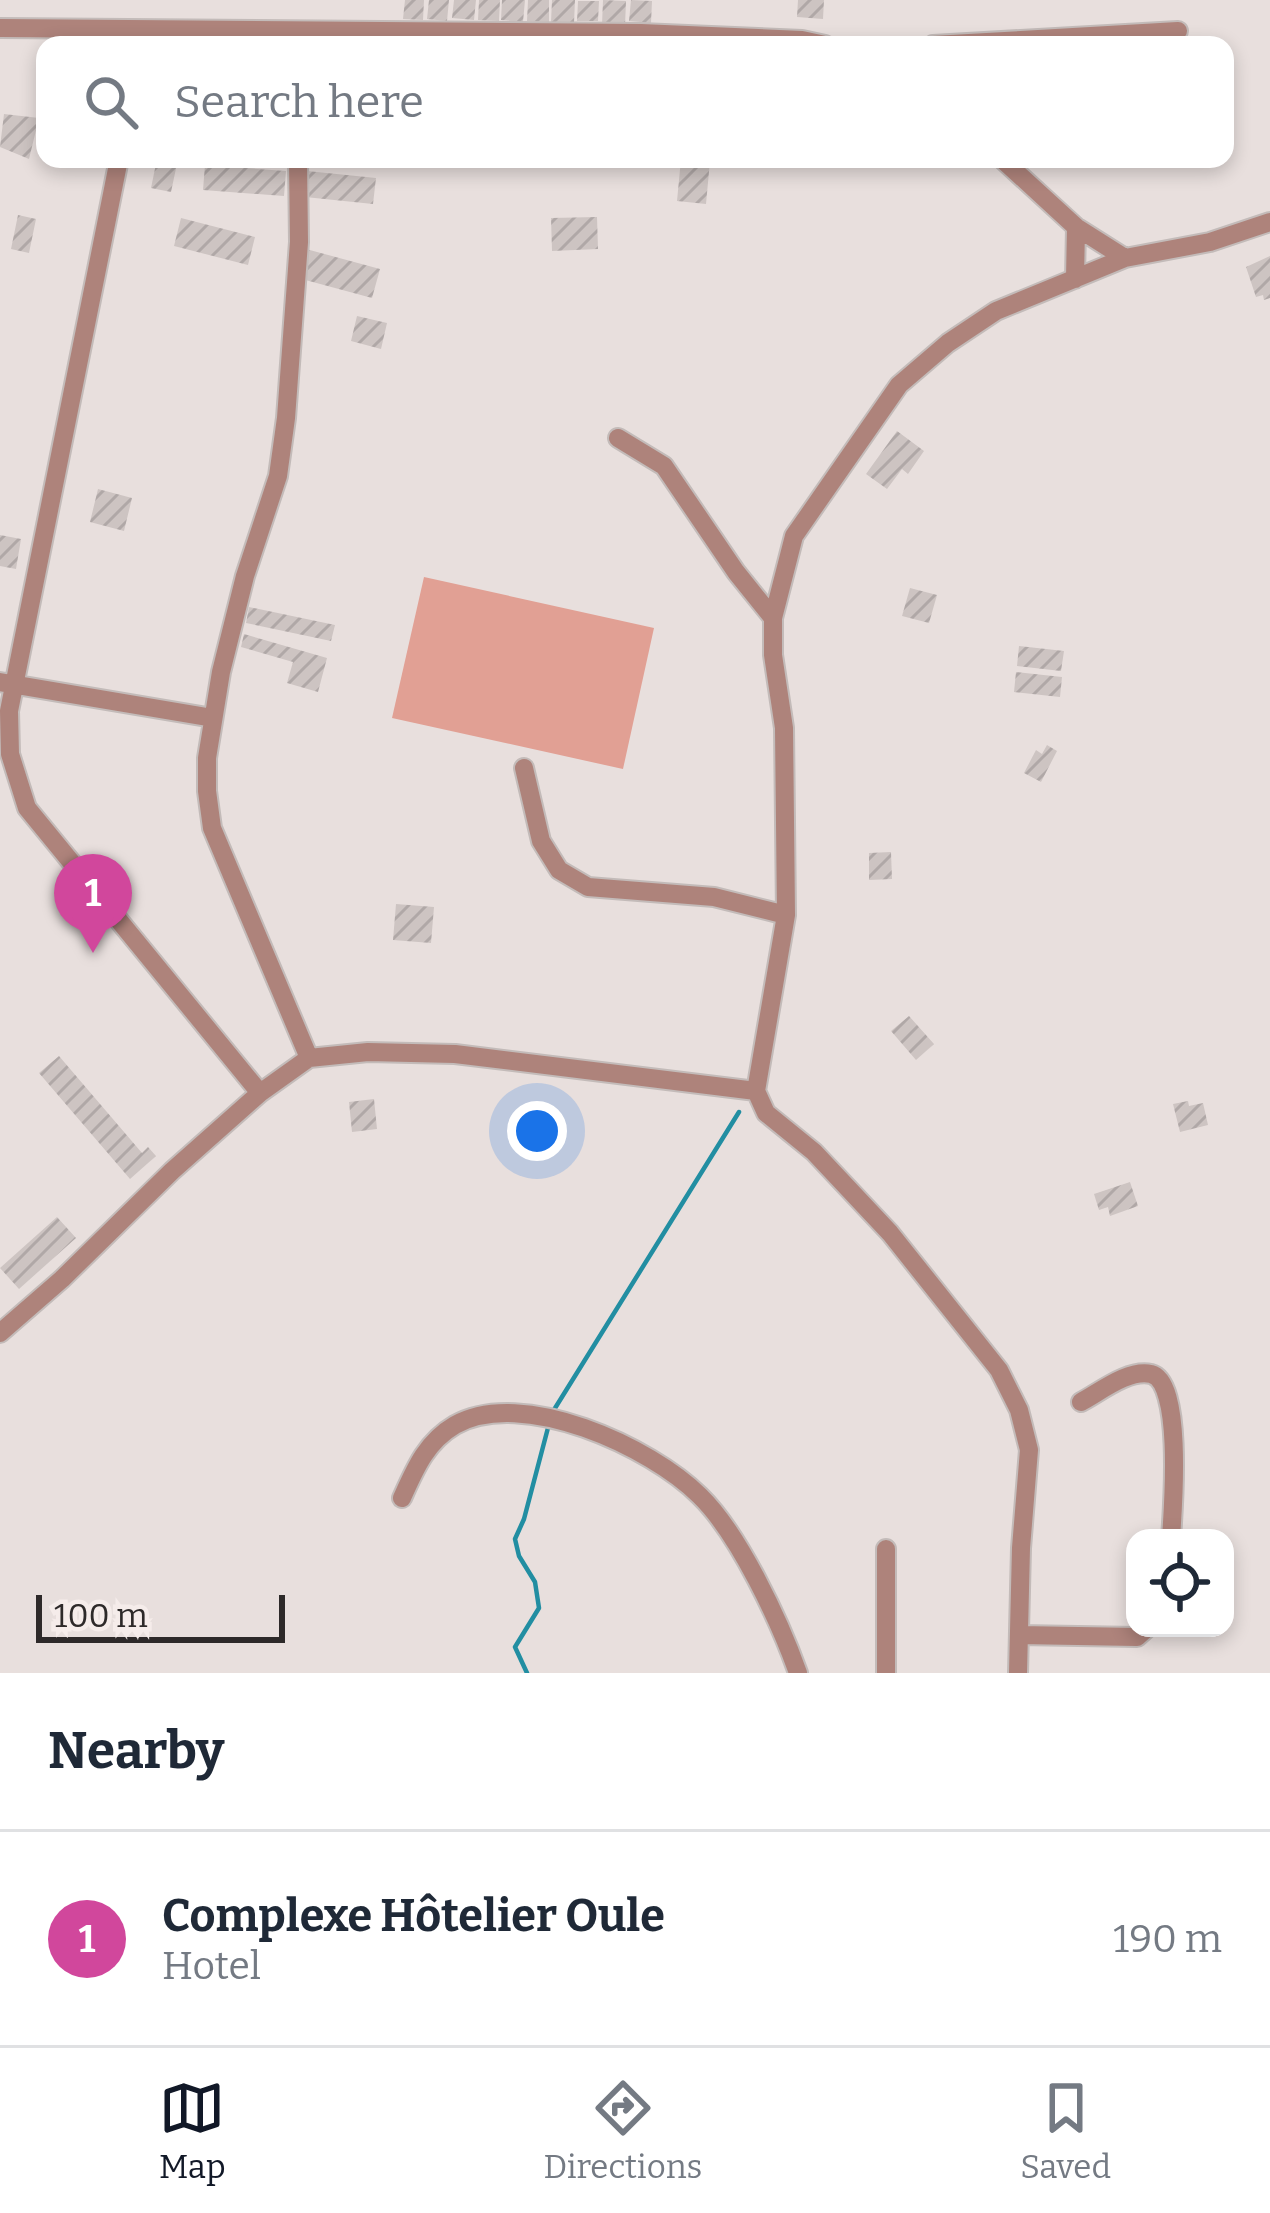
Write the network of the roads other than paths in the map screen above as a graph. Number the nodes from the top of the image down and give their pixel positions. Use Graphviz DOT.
graph roads {
  1 [pos="0,28"];
  2 [pos="1178,31"];
  3 [pos="115,36"];
  4 [pos="257,36"];
  5 [pos="710,36"];
  6 [pos="1090,36"];
  7 [pos="117,168"];
  8 [pos="298,168"];
  9 [pos="1011,168"];
  10 [pos="1270,222"];
  11 [pos="1076,227"];
  12 [pos="1125,258"];
  13 [pos="1075,279"];
  14 [pos="617,438"];
  15 [pos="773,618"];
  16 [pos="8,684"];
  17 [pos="213,718"];
  18 [pos="524,769"];
  19 [pos="786,915"];
  20 [pos="309,1058"];
  21 [pos="756,1091"];
  22 [pos="260,1093"];
  23 [pos="0,1333"];
  24 [pos="1081,1402"];
  25 [pos="402,1498"];
  26 [pos="1172,1529"];
  27 [pos="886,1549"];
  28 [pos="1019,1635"];
  29 [pos="1126,1637"];
  30 [pos="798,1673"];
  31 [pos="886,1673"];
  32 [pos="1018,1673"];
  1 -- 3 [label="street"];
  2 -- 6 [label="street"];
  4 -- 5 [label="street"];
  7 -- 16 [label="street"];
  8 -- 17 [label="street"];
  9 -- 11 [label="street"];
  10 -- 12 [label="street"];
  11 -- 12 [label="street"];
  11 -- 13 [label="street"];
  12 -- 13 [label="street"];
  13 -- 15 [label="street"];
  14 -- 15 [label="street"];
  15 -- 19 [label="street"];
  16 -- 17 [label="street"];
  16 -- 22 [label="street"];
  17 -- 20 [label="street"];
  18 -- 19 [label="street"];
  19 -- 21 [label="street"];
  20 -- 21 [label="street"];
  20 -- 22 [label="street"];
  21 -- 28 [label="street"];
  22 -- 23 [label="street"];
  24 -- 26 [label="street"];
  25 -- 30 [label="street"];
  27 -- 31 [label="street"];
  28 -- 29 [label="street"];
  28 -- 32 [label="street"];
}
